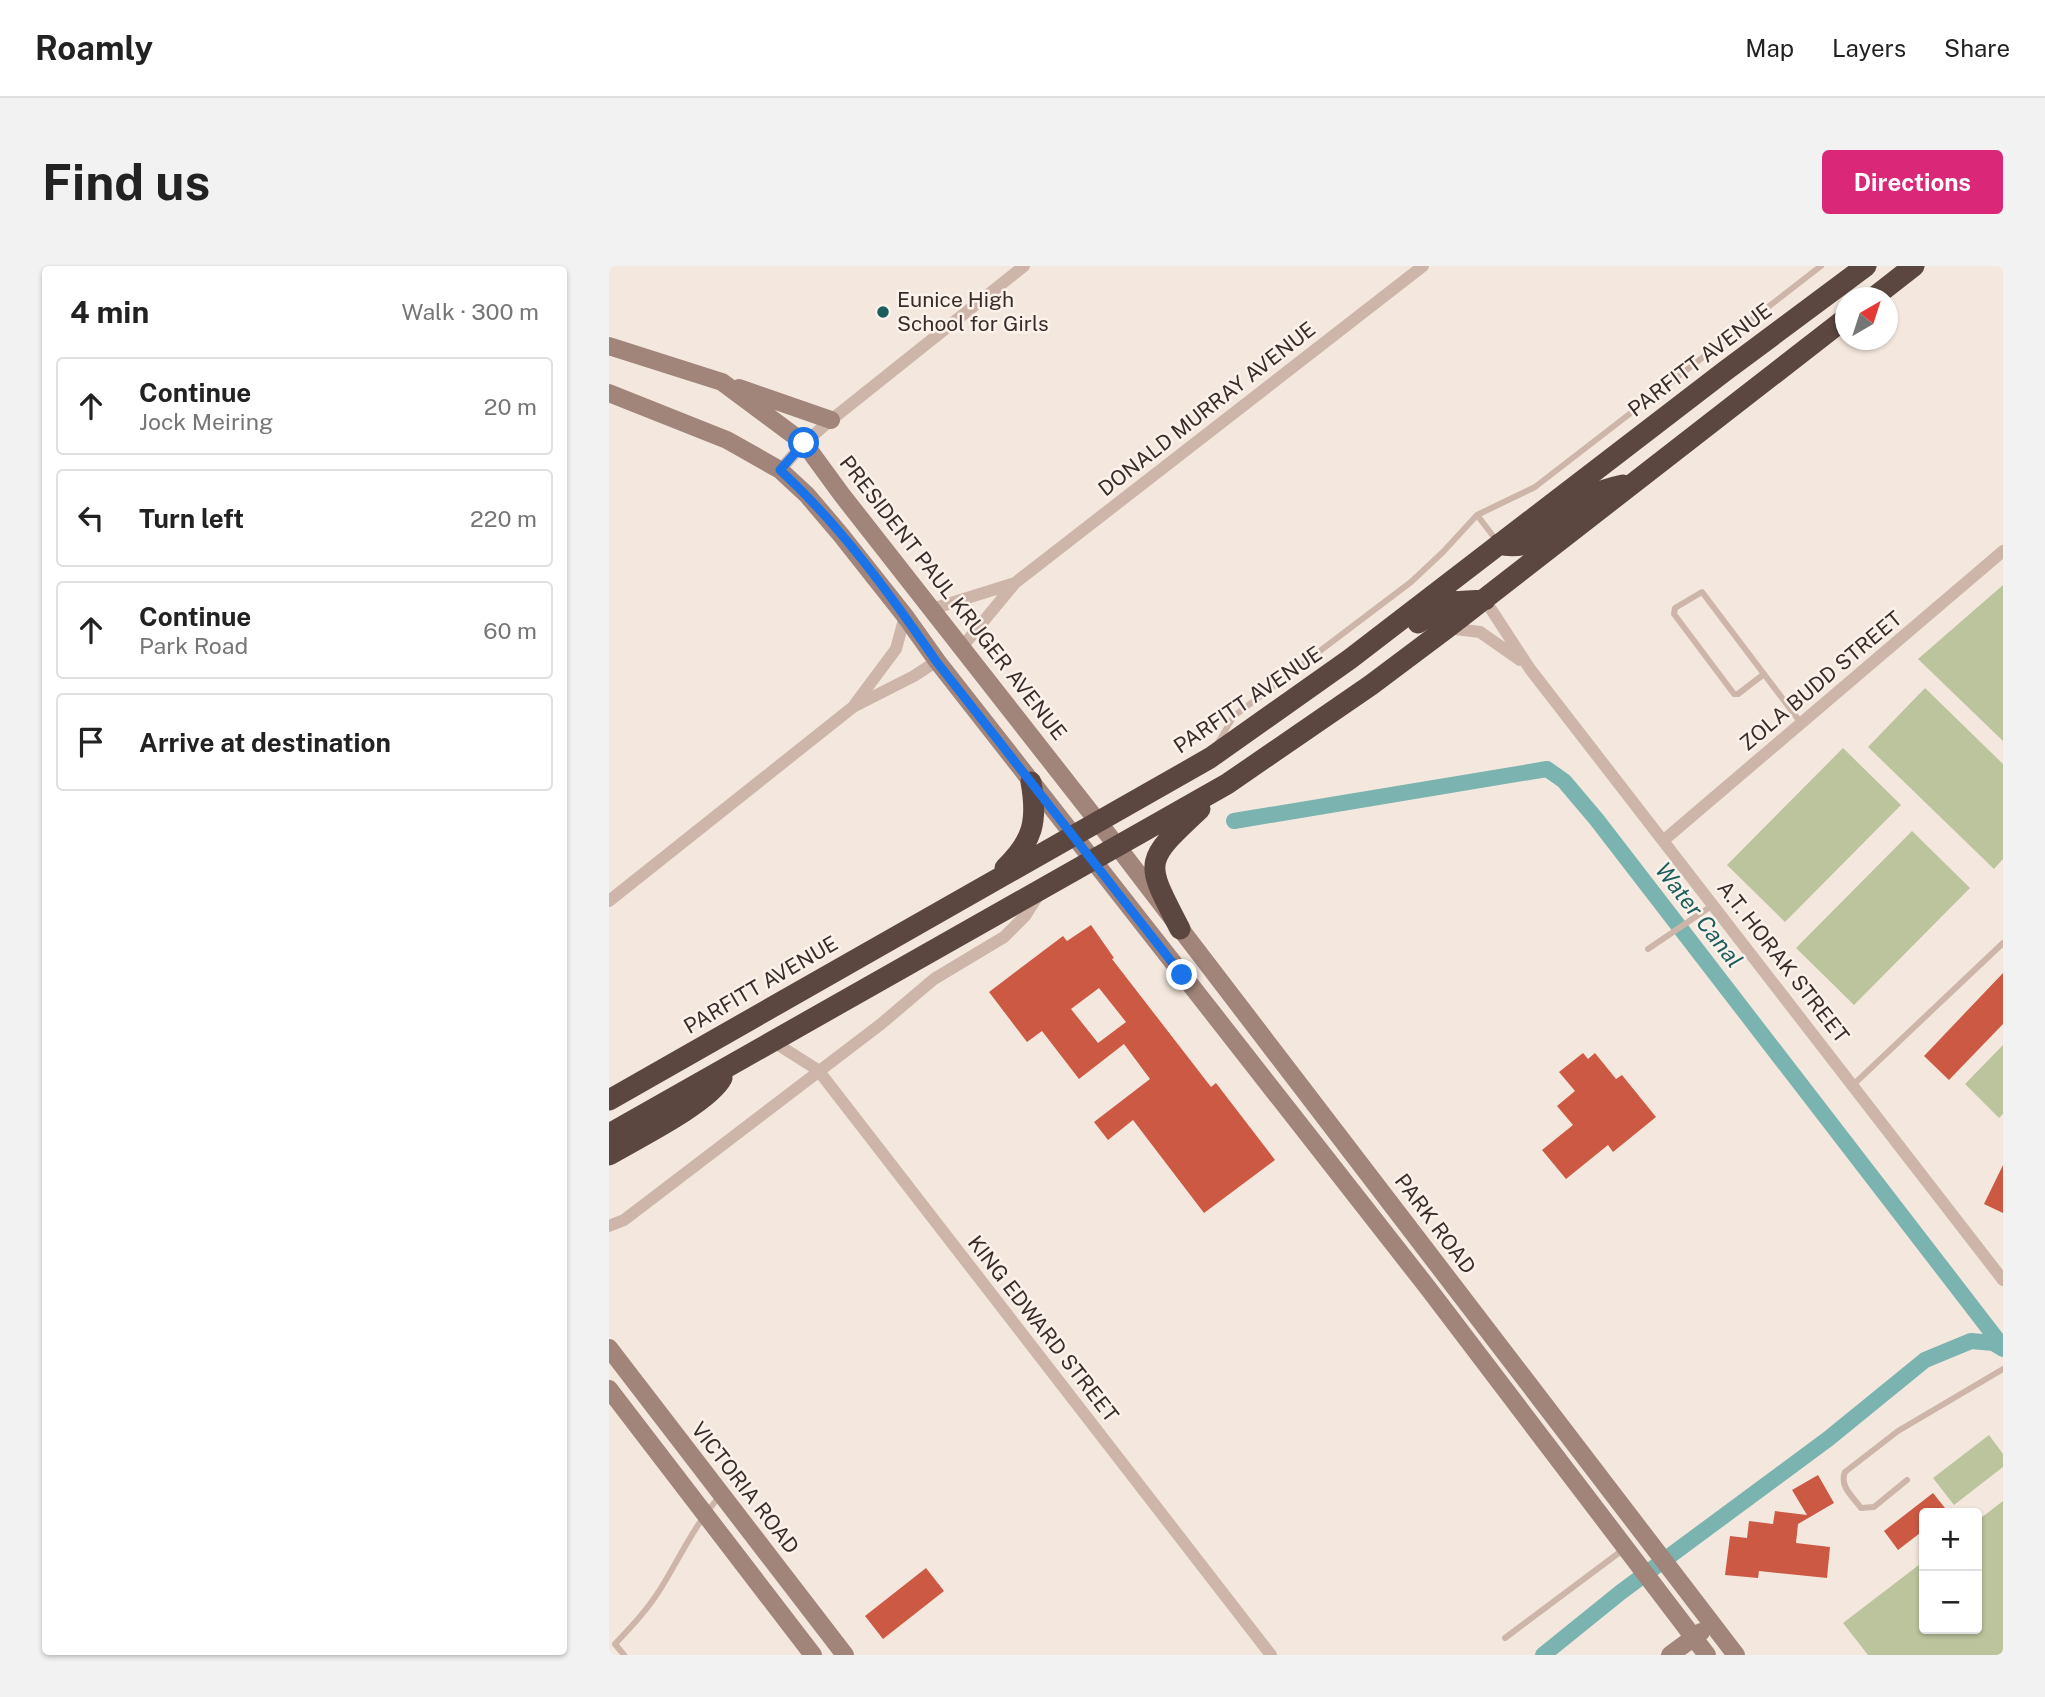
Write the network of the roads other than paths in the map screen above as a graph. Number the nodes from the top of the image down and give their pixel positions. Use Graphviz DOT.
graph roads {
  1 [pos="1423,266"];
  2 [pos="1821,266"];
  3 [pos="1866,266"];
  4 [pos="1914,266"];
  5 [pos="1020,267"];
  6 [pos="1887,287"];
  7 [pos="1835,327"];
  8 [pos="609,346"];
  9 [pos="722,382"];
  10 [pos="609,393"];
  11 [pos="831,420"];
  12 [pos="804,443"];
  13 [pos="780,470"];
  14 [pos="1632,485"];
  15 [pos="1477,515"];
  16 [pos="1499,544"];
  17 [pos="2003,551"];
  18 [pos="1015,583"];
  19 [pos="1485,600"];
  20 [pos="932,609"];
  21 [pos="905,616"];
  22 [pos="1447,628"];
  23 [pos="963,646"];
  24 [pos="936,661"];
  25 [pos="1530,669"];
  26 [pos="1764,674"];
  27 [pos="1305,692"];
  28 [pos="853,707"];
  29 [pos="1801,723"];
  30 [pos="1210,758"];
  31 [pos="1031,782"];
  32 [pos="1227,784"];
  33 [pos="1098,822"];
  34 [pos="1073,836"];
  35 [pos="1664,840"];
  36 [pos="1117,846"];
  37 [pos="1093,860"];
  38 [pos="988,884"];
  39 [pos="1043,888"];
  40 [pos="609,901"];
  41 [pos="1710,906"];
  42 [pos="1180,929"];
  43 [pos="2003,943"];
  44 [pos="1650,948"];
  45 [pos="772,1041"];
  46 [pos="727,1067"];
  47 [pos="818,1070"];
  48 [pos="1853,1085"];
  49 [pos="609,1100"];
  50 [pos="609,1134"];
  51 [pos="609,1155"];
  52 [pos="609,1226"];
  53 [pos="2003,1280"];
  54 [pos="609,1349"];
  55 [pos="2003,1369"];
  56 [pos="609,1389"];
  57 [pos="644,1394"];
  58 [pos="628,1413"];
  59 [pos="1907,1480"];
  60 [pos="721,1494"];
  61 [pos="704,1513"];
  62 [pos="1629,1551"];
  63 [pos="1712,1623"];
  64 [pos="831,1637"];
  65 [pos="1505,1637"];
  66 [pos="1693,1637"];
  67 [pos="612,1646"];
  68 [pos="812,1654"];
  69 [pos="624,1655"];
  70 [pos="845,1655"];
  71 [pos="1271,1655"];
  72 [pos="1670,1655"];
  73 [pos="1707,1655"];
  74 [pos="1736,1655"];
  1 -- 18 [label="street, DONALD MURRAY AVENUE"];
  2 -- 15 [label="lane"];
  3 -- 16 [label="highway, PARFITT AVENUE"];
  4 -- 6 [label="highway"];
  5 -- 11 [label="street"];
  7 -- 14 [label="highway"];
  8 -- 9 [label="street, PRESIDENT PAUL KRUGER AVENUE"];
  9 -- 11 [label="street"];
  9 -- 12 [label="street, PRESIDENT PAUL KRUGER AVENUE"];
  10 -- 13 [label="street"];
  11 -- 12 [label="street"];
  12 -- 13 [label="street"];
  12 -- 20 [label="street, PRESIDENT PAUL KRUGER AVENUE"];
  13 -- 21 [label="street"];
  14 -- 16 [label="highway"];
  14 -- 19 [label="highway"];
  15 -- 16 [label="lane"];
  15 -- 30 [label="lane"];
  16 -- 27 [label="highway, PARFITT AVENUE"];
  17 -- 29 [label="street, ZOLA BUDD STREET"];
  18 -- 20 [label="street, DONALD MURRAY AVENUE"];
  18 -- 23 [label="street, DONALD MURRAY AVENUE"];
  19 -- 22 [label="highway"];
  19 -- 25 [label="street, A.T. HORAK STREET"];
  19 -- 27 [label="highway"];
  20 -- 23 [label="street, PRESIDENT PAUL KRUGER AVENUE"];
  21 -- 24 [label="street"];
  21 -- 28 [label="street"];
  22 -- 25 [label="street, A.T. HORAK STREET"];
  22 -- 32 [label="highway"];
  23 -- 33 [label="street, PRESIDENT PAUL KRUGER AVENUE"];
  24 -- 28 [label="street"];
  24 -- 31 [label="street"];
  25 -- 35 [label="street, A.T. HORAK STREET"];
  26 -- 26 [label="lane"];
  26 -- 29 [label="lane"];
  27 -- 30 [label="highway, PARFITT AVENUE"];
  28 -- 40 [label="street"];
  29 -- 35 [label="street, ZOLA BUDD STREET"];
  30 -- 33 [label="highway, PARFITT AVENUE"];
  31 -- 34 [label="street"];
  31 -- 38 [label="highway"];
  32 -- 36 [label="highway"];
  32 -- 42 [label="highway"];
  33 -- 34 [label="highway, PARFITT AVENUE"];
  33 -- 36 [label="street, PARK ROAD"];
  34 -- 37 [label="street"];
  34 -- 38 [label="highway, PARFITT AVENUE"];
  35 -- 41 [label="street, A.T. HORAK STREET"];
  36 -- 37 [label="highway"];
  36 -- 42 [label="street, PARK ROAD"];
  37 -- 39 [label="highway"];
  37 -- 62 [label="street"];
  38 -- 49 [label="highway, PARFITT AVENUE"];
  39 -- 45 [label="highway"];
  39 -- 47 [label="street"];
  41 -- 44 [label="lane"];
  41 -- 48 [label="street, A.T. HORAK STREET"];
  42 -- 63 [label="street, PARK ROAD"];
  43 -- 48 [label="lane"];
  45 -- 46 [label="highway"];
  45 -- 47 [label="street, KING EDWARD STREET"];
  46 -- 50 [label="highway"];
  46 -- 51 [label="highway"];
  47 -- 52 [label="street"];
  47 -- 71 [label="street, KING EDWARD STREET"];
  48 -- 53 [label="street, A.T. HORAK STREET"];
  54 -- 57 [label="street, VICTORIA ROAD"];
  55 -- 59 [label="lane"];
  56 -- 58 [label="street"];
  57 -- 58 [label="street"];
  57 -- 60 [label="street, VICTORIA ROAD"];
  58 -- 61 [label="street"];
  60 -- 61 [label="lane"];
  60 -- 64 [label="street, VICTORIA ROAD"];
  61 -- 67 [label="lane"];
  61 -- 68 [label="street"];
  62 -- 65 [label="lane"];
  62 -- 66 [label="street"];
  63 -- 66 [label="street"];
  63 -- 74 [label="street, PARK ROAD"];
  64 -- 68 [label="street"];
  64 -- 70 [label="street, VICTORIA ROAD"];
  66 -- 72 [label="street"];
  66 -- 73 [label="street"];
  67 -- 69 [label="lane"];
}
